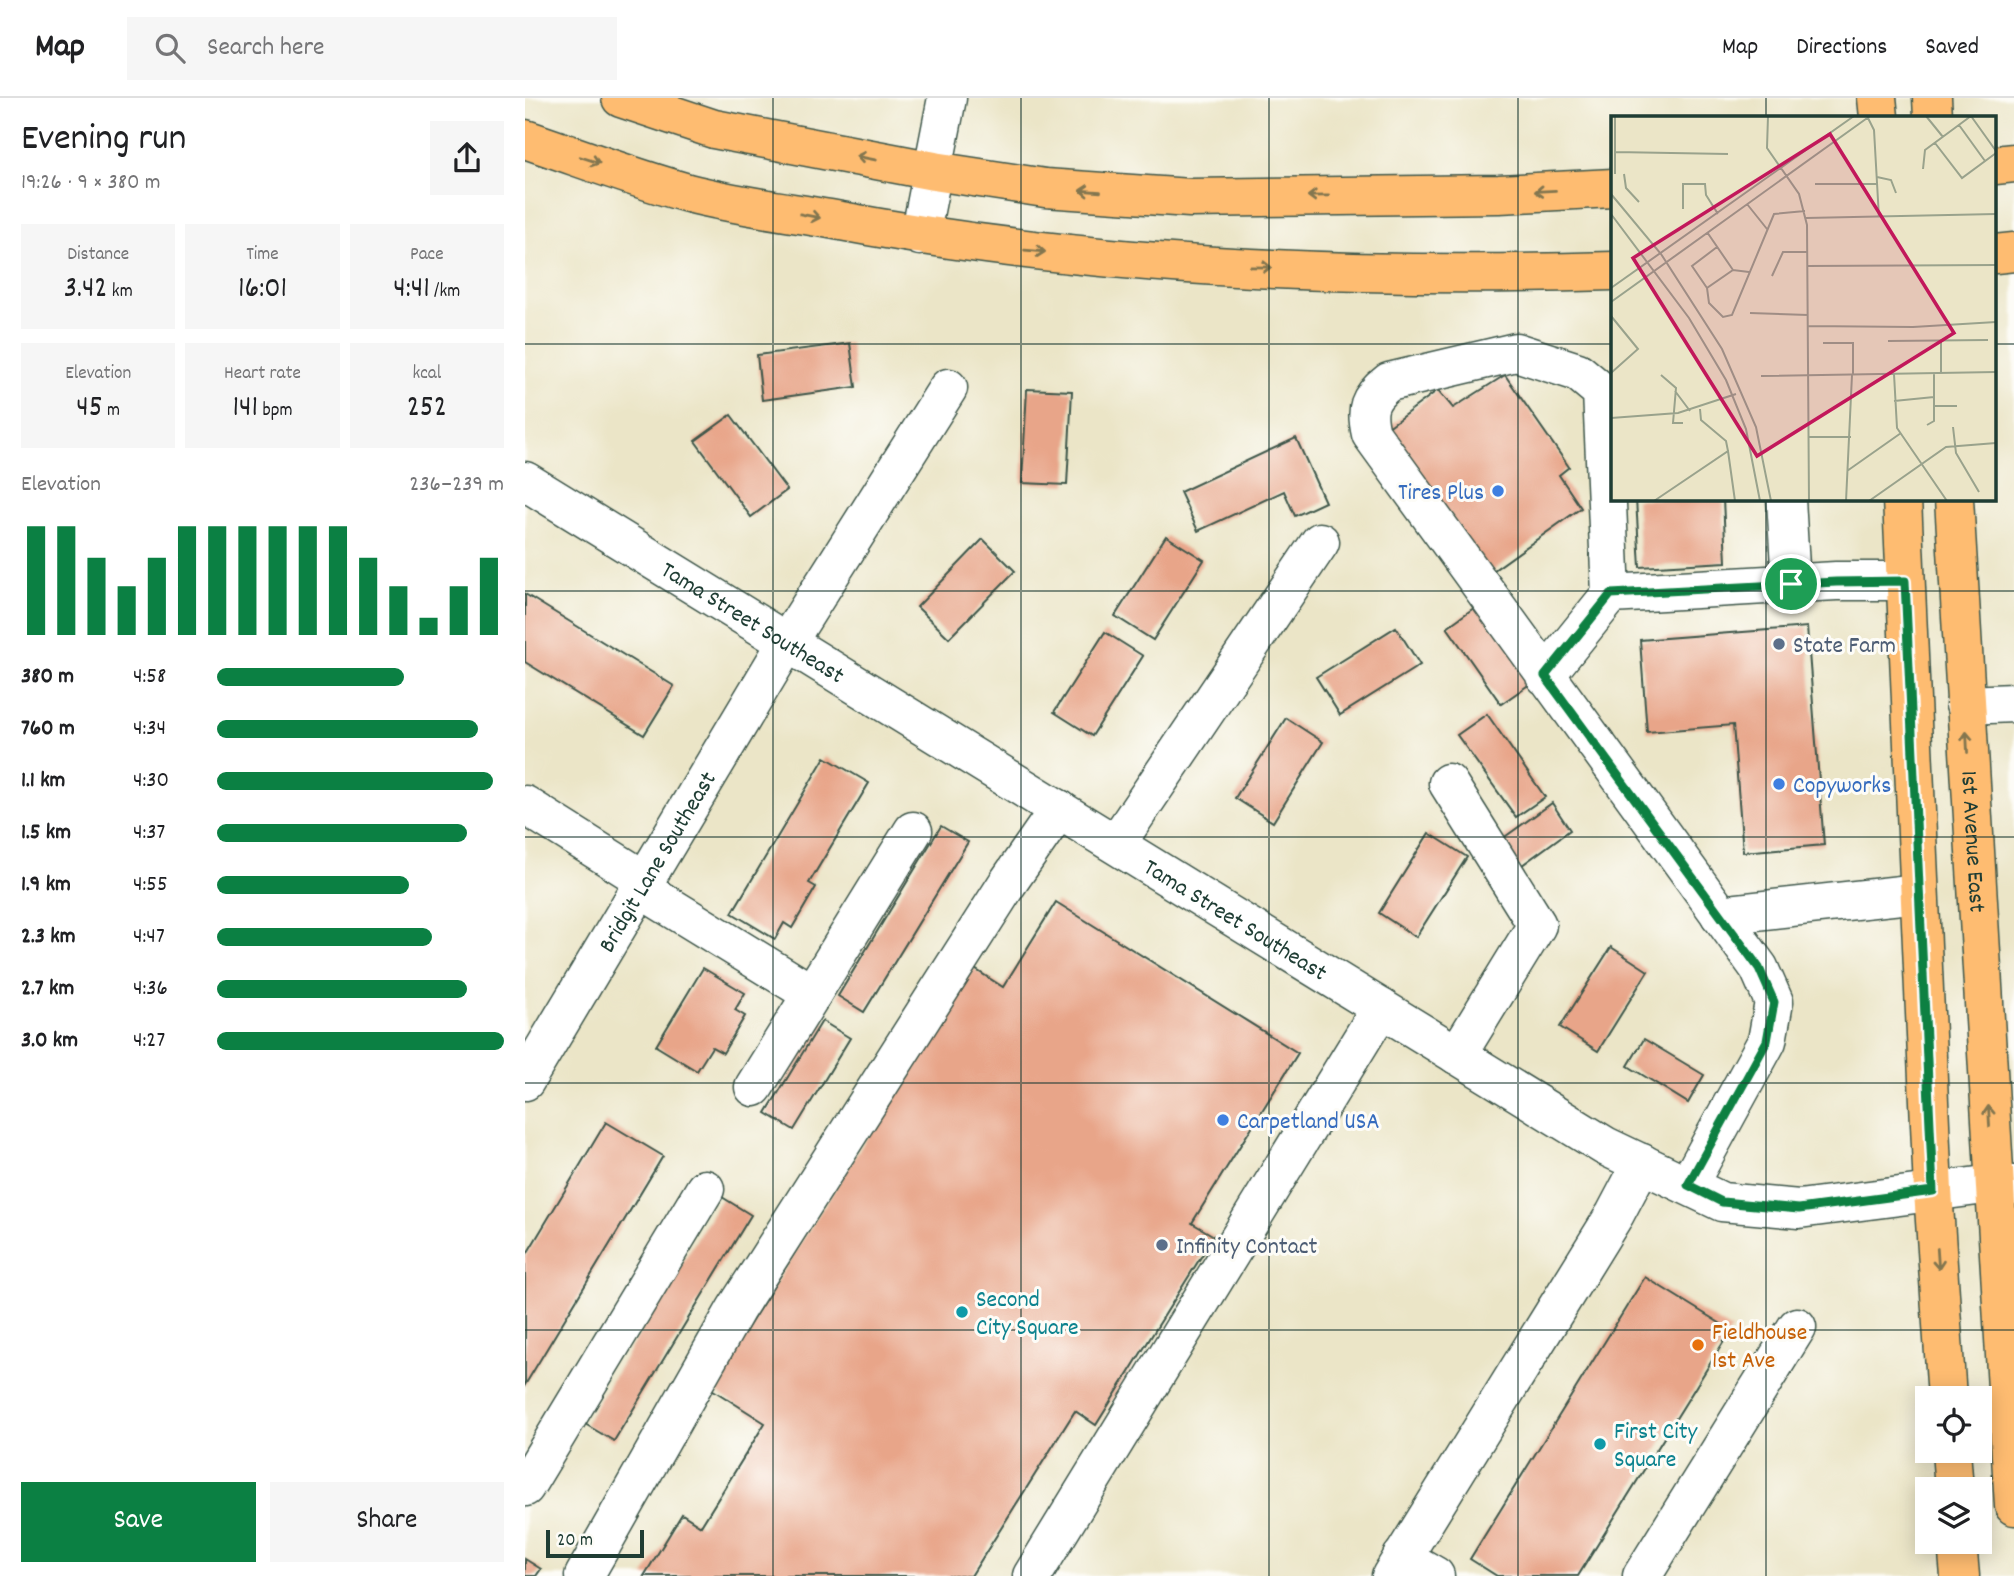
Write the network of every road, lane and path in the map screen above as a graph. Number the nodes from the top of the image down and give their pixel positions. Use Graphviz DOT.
graph roads {
  1 [pos="621,98"];
  2 [pos="947,98"];
  3 [pos="1877,98"];
  4 [pos="1932,98"];
  5 [pos="1879,116"];
  6 [pos="1933,116"];
  7 [pos="525,139"];
  8 [pos="934,171"];
  9 [pos="1611,188"];
  10 [pos="920,236"];
  11 [pos="1611,271"];
  12 [pos="948,388"];
  13 [pos="1608,392"];
  14 [pos="525,481"];
  15 [pos="1786,500"];
  16 [pos="1902,500"];
  17 [pos="1954,500"];
  18 [pos="1319,542"];
  19 [pos="1905,581"];
  20 [pos="1791,584"];
  21 [pos="1611,594"];
  22 [pos="787,642"];
  23 [pos="1545,676"];
  24 [pos="2014,703"];
  25 [pos="1965,705"];
  26 [pos="1447,783"];
  27 [pos="525,805"];
  28 [pos="1059,809"];
  29 [pos="913,831"];
  30 [pos="1116,844"];
  31 [pos="644,885"];
  32 [pos="1919,893"];
  33 [pos="1720,915"];
  34 [pos="812,995"];
  35 [pos="1381,1008"];
  36 [pos="1457,1055"];
  37 [pos="525,1081"];
  38 [pos="754,1087"];
  39 [pos="1642,1163"];
  40 [pos="2003,1184"];
  41 [pos="1688,1185"];
  42 [pos="705,1189"];
  43 [pos="1933,1191"];
  44 [pos="1797,1327"];
  45 [pos="1946,1386"];
  46 [pos="527,1479"];
  47 [pos="2014,1506"];
  48 [pos="1958,1554"];
  49 [pos="1396,1567"];
  50 [pos="584,1576"];
  51 [pos="1032,1576"];
  52 [pos="1435,1576"];
  53 [pos="1642,1576"];
  54 [pos="1960,1576"];
  8 -- 1 [label="main road, one-way"];
  2 -- 8 [label="street"];
  3 -- 5 [label="main road"];
  4 -- 6 [label="main road"];
  7 -- 10 [label="main road, one-way"];
  9 -- 8 [label="main road, one-way"];
  8 -- 10 [label="street"];
  10 -- 11 [label="main road, one-way"];
  12 -- 22 [label="street, Bridgit Lane Southeast"];
  13 -- 21 [label="street"];
  13 -- 23 [label="street"];
  14 -- 22 [label="street, Tama Street Southeast"];
  15 -- 20 [label="street"];
  16 -- 19 [label="main road"];
  17 -- 25 [label="main road, 1st Avenue East"];
  18 -- 30 [label="street"];
  19 -- 20 [label="street"];
  19 -- 32 [label="main road"];
  20 -- 21 [label="street"];
  21 -- 23 [label="street"];
  22 -- 28 [label="street, Tama Street Southeast"];
  22 -- 31 [label="street, Bridgit Lane Southeast"];
  23 -- 33 [label="street"];
  24 -- 25 [label="street"];
  40 -- 25 [label="main road, 1st Avenue East, one-way"];
  26 -- 36 [label="street"];
  27 -- 31 [label="street"];
  28 -- 30 [label="street, Tama Street Southeast"];
  28 -- 50 [label="street"];
  29 -- 34 [label="street"];
  30 -- 35 [label="street, Tama Street Southeast"];
  31 -- 34 [label="street"];
  31 -- 37 [label="street, Bridgit Lane Southeast"];
  32 -- 33 [label="street"];
  32 -- 43 [label="main road"];
  33 -- 41 [label="street"];
  34 -- 38 [label="street"];
  35 -- 36 [label="street, Tama Street Southeast"];
  35 -- 51 [label="street"];
  36 -- 39 [label="street, Tama Street Southeast"];
  39 -- 41 [label="street, Tama Street Southeast"];
  39 -- 49 [label="street"];
  40 -- 43 [label="street, Tama Street Southeast"];
  40 -- 47 [label="main road, 1st Avenue East"];
  41 -- 43 [label="street, Tama Street Southeast"];
  42 -- 46 [label="street"];
  43 -- 45 [label="main road, one-way"];
  44 -- 53 [label="street"];
  48 -- 54 [label="main road"];
  49 -- 52 [label="street"];
}
